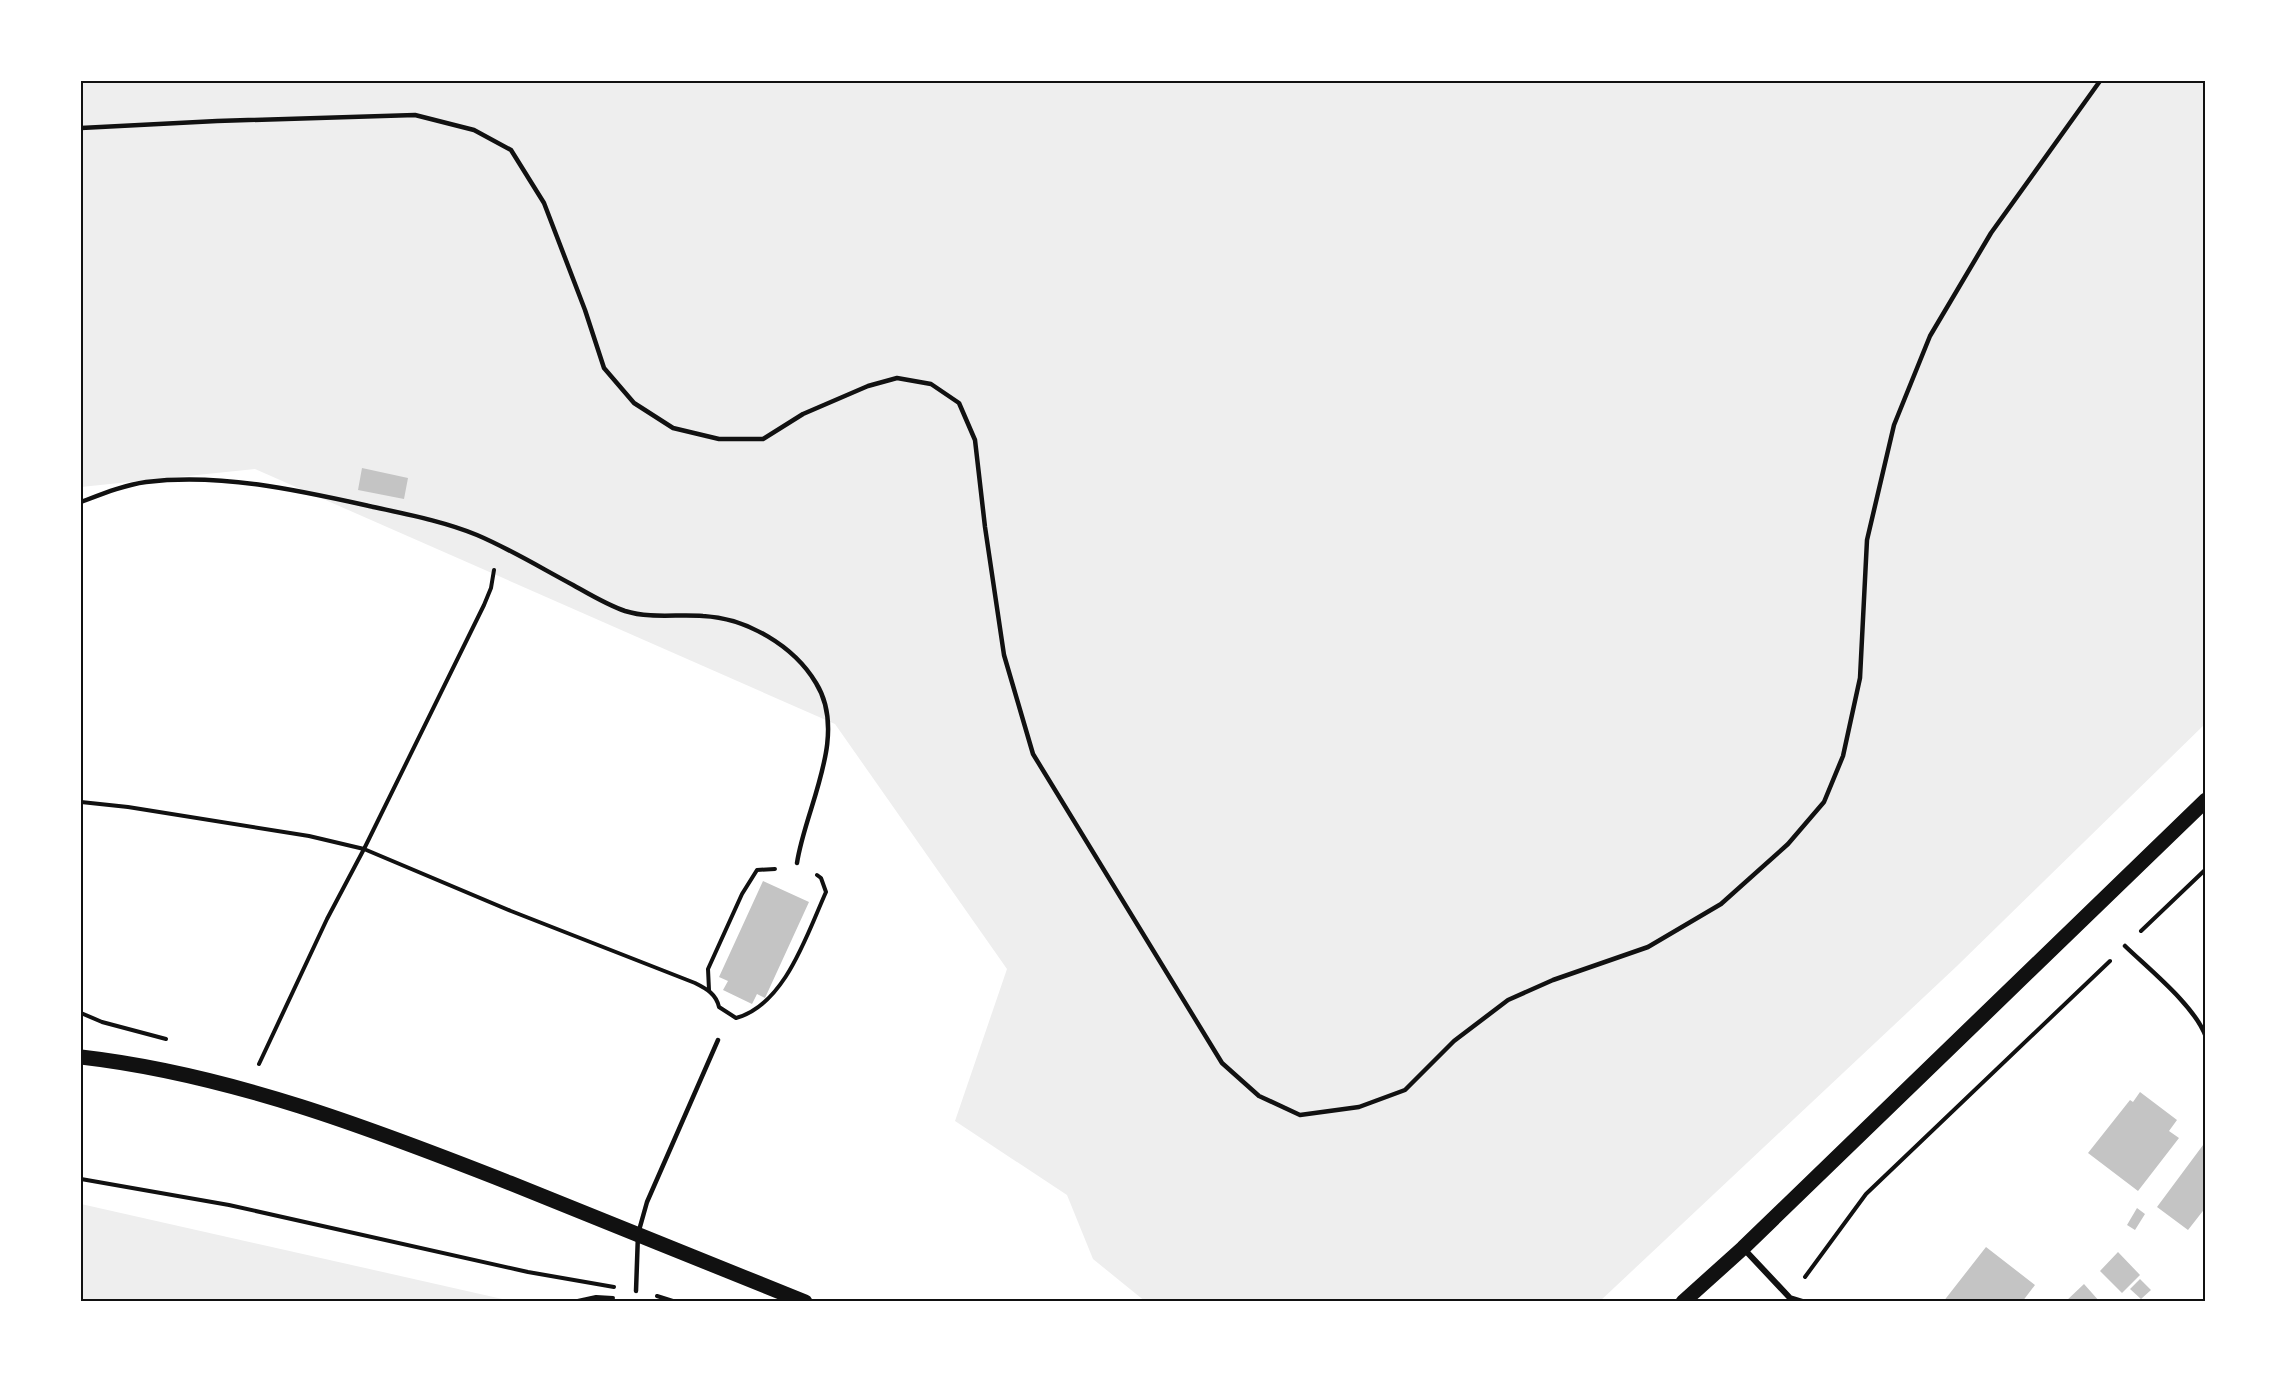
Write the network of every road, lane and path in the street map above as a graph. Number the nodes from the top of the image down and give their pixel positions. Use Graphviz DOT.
graph roads {
  1 [pos="2100,81"];
  2 [pos="81,128"];
  3 [pos="81,502"];
  4 [pos="497,545"];
  5 [pos="2206,800"];
  6 [pos="81,802"];
  7 [pos="364,849"];
  8 [pos="797,863"];
  9 [pos="2206,870"];
  10 [pos="2125,946"];
  11 [pos="709,990"];
  12 [pos="2206,1037"];
  13 [pos="718,1041"];
  14 [pos="81,1058"];
  15 [pos="246,1091"];
  16 [pos="81,1179"];
  17 [pos="638,1234"];
  18 [pos="1743,1248"];
  19 [pos="636,1291"];
  20 [pos="1789,1300"];
  21 [pos="573,1302"];
  22 [pos="676,1302"];
  23 [pos="804,1302"];
  24 [pos="1683,1302"];
  25 [pos="1803,1302"];
  1 -- 2 [label="lane"];
  3 -- 4 [label="lane"];
  4 -- 7 [label="path"];
  4 -- 8 [label="lane"];
  5 -- 18 [label="main road"];
  6 -- 7 [label="path"];
  7 -- 11 [label="path"];
  7 -- 15 [label="path"];
  8 -- 11 [label="path"];
  8 -- 11 [label="path"];
  9 -- 10 [label="path"];
  10 -- 12 [label="lane"];
  10 -- 20 [label="path"];
  13 -- 17 [label="lane"];
  14 -- 15 [label="main road"];
  15 -- 17 [label="main road"];
  16 -- 19 [label="path"];
  17 -- 19 [label="lane"];
  17 -- 23 [label="main road"];
  18 -- 20 [label="street"];
  18 -- 24 [label="main road"];
  19 -- 21 [label="path"];
  19 -- 22 [label="path"];
  20 -- 25 [label="street"];
}
